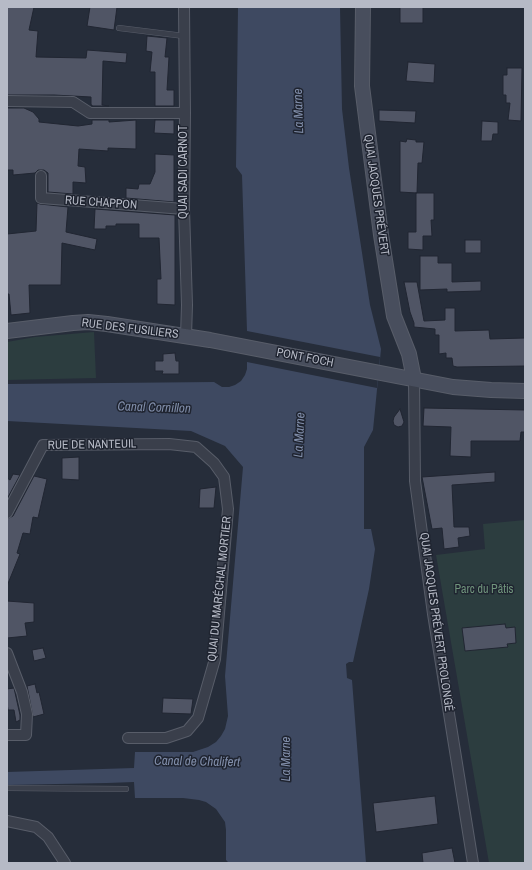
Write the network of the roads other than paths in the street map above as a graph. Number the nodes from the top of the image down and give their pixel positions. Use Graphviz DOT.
graph roads {
  1 [pos="184,7"];
  2 [pos="363,7"];
  3 [pos="119,28"];
  4 [pos="184,36"];
  5 [pos="7,101"];
  6 [pos="185,113"];
  7 [pos="41,176"];
  8 [pos="184,209"];
  9 [pos="7,331"];
  10 [pos="186,336"];
  11 [pos="229,344"];
  12 [pos="414,379"];
  13 [pos="525,391"];
  14 [pos="169,444"];
  15 [pos="7,513"];
  16 [pos="7,653"];
  17 [pos="7,736"];
  18 [pos="128,738"];
  19 [pos="7,788"];
  20 [pos="126,789"];
  21 [pos="7,821"];
  22 [pos="65,863"];
  23 [pos="472,863"];
  1 -- 4 [label="street, QUAI SADI CARNOT"];
  2 -- 12 [label="main road, QUAI JACQUES PRÉVERT"];
  3 -- 4 [label="lane"];
  4 -- 6 [label="street, QUAI SADI CARNOT"];
  5 -- 6 [label="street"];
  6 -- 8 [label="street, QUAI SADI CARNOT"];
  7 -- 8 [label="street, RUE CHAPPON"];
  8 -- 10 [label="street, QUAI SADI CARNOT"];
  9 -- 10 [label="main road, RUE DES FUSILIERS"];
  10 -- 11 [label="main road, RUE DES FUSILIERS"];
  11 -- 12 [label="main road, PONT FOCH"];
  12 -- 13 [label="main road, PONT FOCH"];
  12 -- 23 [label="street, QUAI JACQUES PRÉVERT PROLONGÉ"];
  14 -- 15 [label="street, RUE DE NANTEUIL"];
  14 -- 18 [label="street, QUAI DU MARÉCHAL MORTIER"];
  16 -- 17 [label="street"];
  19 -- 20 [label="lane"];
  21 -- 22 [label="street"];
}
